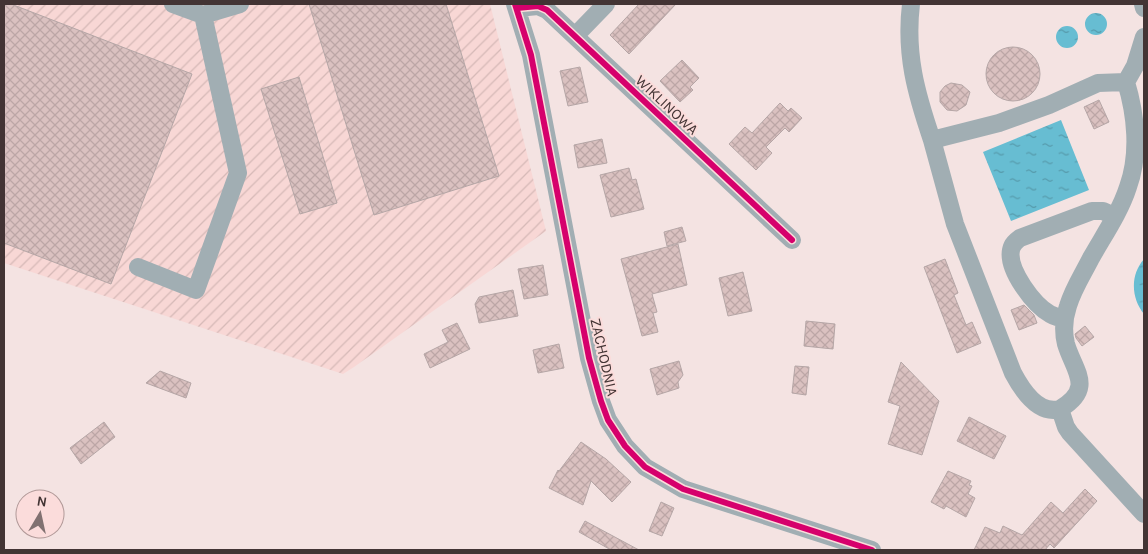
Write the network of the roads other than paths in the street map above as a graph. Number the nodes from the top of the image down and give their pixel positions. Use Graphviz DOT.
graph roads {
  1 [pos="172,4"];
  2 [pos="240,4"];
  3 [pos="606,4"];
  4 [pos="910,4"];
  5 [pos="1143,4"];
  6 [pos="516,6"];
  7 [pos="1144,8"];
  8 [pos="203,15"];
  9 [pos="575,36"];
  10 [pos="1144,37"];
  11 [pos="1126,82"];
  12 [pos="932,140"];
  13 [pos="1114,216"];
  14 [pos="792,240"];
  15 [pos="138,267"];
  16 [pos="1065,318"];
  17 [pos="1060,409"];
  18 [pos="1144,514"];
  19 [pos="872,550"];
  1 -- 8 [label="street"];
  2 -- 8 [label="street"];
  3 -- 9 [label="street"];
  4 -- 12 [label="street"];
  5 -- 7 [label="street"];
  6 -- 9 [label="street, WIKLINOWA"];
  6 -- 19 [label="street, ZACHODNIA"];
  8 -- 15 [label="street"];
  9 -- 14 [label="street, WIKLINOWA"];
  10 -- 11 [label="street"];
  11 -- 12 [label="street"];
  11 -- 13 [label="street"];
  12 -- 17 [label="street"];
  13 -- 16 [label="street"];
  13 -- 16 [label="street"];
  16 -- 17 [label="street"];
  17 -- 18 [label="street"];
}
